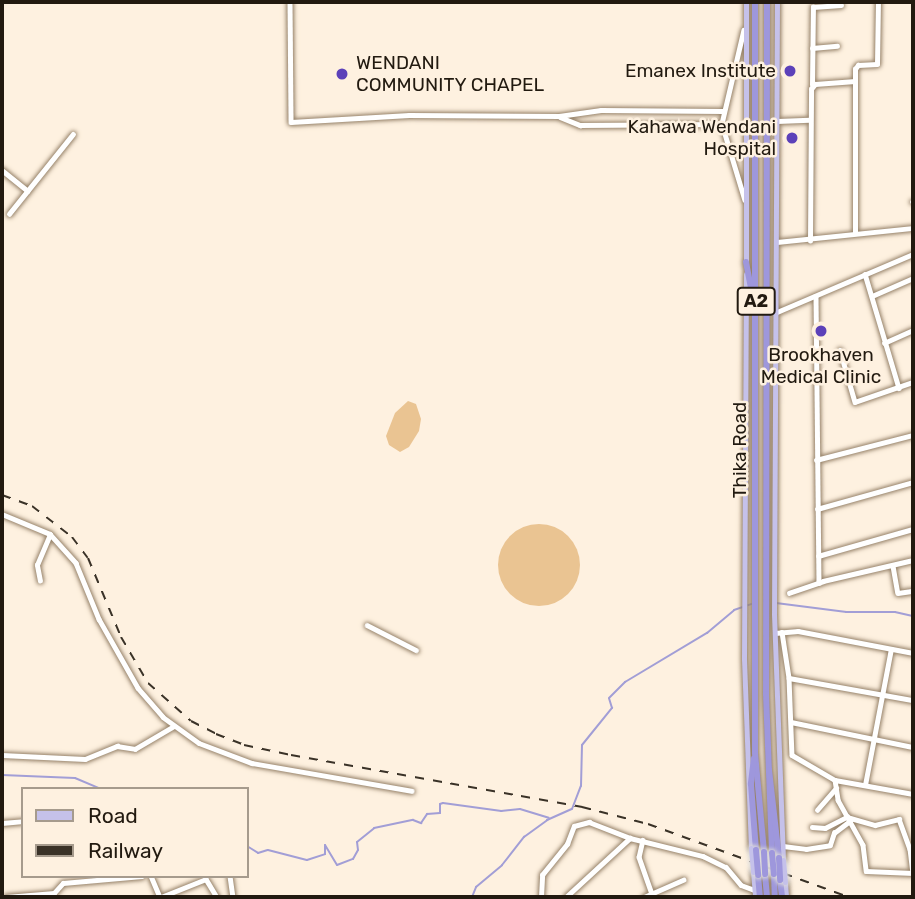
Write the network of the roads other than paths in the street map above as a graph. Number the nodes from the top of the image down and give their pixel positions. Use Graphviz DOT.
graph roads {
  1 [pos="290,2"];
  2 [pos="746,2"];
  3 [pos="755,2"];
  4 [pos="767,2"];
  5 [pos="777,2"];
  6 [pos="878,2"];
  7 [pos="841,5"];
  8 [pos="746,23"];
  9 [pos="837,46"];
  10 [pos="811,48"];
  11 [pos="855,81"];
  12 [pos="812,85"];
  13 [pos="723,111"];
  14 [pos="559,116"];
  15 [pos="777,121"];
  16 [pos="809,121"];
  17 [pos="722,124"];
  18 [pos="73,134"];
  19 [pos="2,170"];
  20 [pos="28,191"];
  21 [pos="746,204"];
  22 [pos="9,214"];
  23 [pos="913,228"];
  24 [pos="855,232"];
  25 [pos="810,241"];
  26 [pos="777,242"];
  27 [pos="913,254"];
  28 [pos="746,262"];
  29 [pos="865,274"];
  30 [pos="913,278"];
  31 [pos="816,296"];
  32 [pos="872,296"];
  33 [pos="777,312"];
  34 [pos="756,313"];
  35 [pos="913,330"];
  36 [pos="884,343"];
  37 [pos="840,350"];
  38 [pos="913,382"];
  39 [pos="899,388"];
  40 [pos="913,435"];
  41 [pos="816,460"];
  42 [pos="913,482"];
  43 [pos="817,509"];
  44 [pos="2,514"];
  45 [pos="913,529"];
  46 [pos="50,534"];
  47 [pos="818,556"];
  48 [pos="913,560"];
  49 [pos="893,566"];
  50 [pos="40,581"];
  51 [pos="819,583"];
  52 [pos="913,591"];
  53 [pos="789,593"];
  54 [pos="770,614"];
  55 [pos="367,625"];
  56 [pos="782,632"];
  57 [pos="775,634"];
  58 [pos="891,649"];
  59 [pos="416,650"];
  60 [pos="913,653"];
  61 [pos="789,678"];
  62 [pos="882,694"];
  63 [pos="913,700"];
  64 [pos="791,722"];
  65 [pos="174,726"];
  66 [pos="873,740"];
  67 [pos="913,747"];
  68 [pos="2,755"];
  69 [pos="767,761"];
  70 [pos="835,780"];
  71 [pos="865,785"];
  72 [pos="836,787"];
  73 [pos="412,791"];
  74 [pos="913,794"];
  75 [pos="817,810"];
  76 [pos="848,819"];
  77 [pos="21,821"];
  78 [pos="2,824"];
  79 [pos="813,827"];
  80 [pos="630,838"];
  81 [pos="643,840"];
  82 [pos="783,846"];
  83 [pos="761,851"];
  84 [pos="781,859"];
  85 [pos="913,873"];
  86 [pos="762,874"];
  87 [pos="119,878"];
  88 [pos="152,878"];
  89 [pos="230,878"];
  90 [pos="683,880"];
  91 [pos="754,890"];
  92 [pos="55,895"];
  93 [pos="653,895"];
  94 [pos="6,897"];
  95 [pos="161,897"];
  96 [pos="217,897"];
  97 [pos="233,897"];
  98 [pos="541,897"];
  99 [pos="566,897"];
  100 [pos="644,897"];
  101 [pos="758,897"];
  102 [pos="767,897"];
  103 [pos="775,897"];
  104 [pos="784,897"];
  1 -- 14 [label="street"];
  2 -- 8 [label="main road, Thika Road"];
  3 -- 34 [label="highway, Thika Road / A2"];
  4 -- 54 [label="highway, Thika Road / A2"];
  5 -- 15 [label="main road, Thika Road"];
  6 -- 11 [label="street"];
  7 -- 10 [label="street"];
  8 -- 13 [label="street"];
  8 -- 21 [label="main road, Thika Road"];
  9 -- 10 [label="street"];
  10 -- 12 [label="street"];
  11 -- 12 [label="street"];
  11 -- 24 [label="street"];
  12 -- 16 [label="street"];
  13 -- 14 [label="street"];
  13 -- 17 [label="street"];
  14 -- 17 [label="street"];
  15 -- 16 [label="street"];
  15 -- 26 [label="main road, Thika Road"];
  16 -- 25 [label="street"];
  17 -- 21 [label="street"];
  18 -- 20 [label="street"];
  19 -- 20 [label="street"];
  20 -- 22 [label="street"];
  21 -- 28 [label="main road, Thika Road"];
  23 -- 24 [label="street"];
  24 -- 25 [label="street"];
  25 -- 26 [label="street"];
  26 -- 33 [label="main road, Thika Road"];
  27 -- 29 [label="street"];
  28 -- 34 [label="highway"];
  28 -- 83 [label="main road, Thika Road"];
  29 -- 31 [label="street"];
  29 -- 32 [label="street"];
  30 -- 32 [label="street"];
  31 -- 33 [label="street"];
  31 -- 41 [label="street"];
  32 -- 36 [label="street"];
  33 -- 54 [label="main road, Thika Road"];
  34 -- 83 [label="highway, Thika Road / A2"];
  35 -- 36 [label="street"];
  36 -- 39 [label="street"];
  37 -- 39 [label="street"];
  38 -- 39 [label="street"];
  40 -- 41 [label="street"];
  41 -- 43 [label="street"];
  42 -- 43 [label="street"];
  43 -- 47 [label="street"];
  44 -- 46 [label="street"];
  45 -- 47 [label="street"];
  46 -- 50 [label="street"];
  46 -- 65 [label="street"];
  47 -- 51 [label="street"];
  48 -- 49 [label="street"];
  49 -- 51 [label="street"];
  49 -- 52 [label="street"];
  51 -- 53 [label="street"];
  54 -- 57 [label="main road, Thika Road"];
  54 -- 69 [label="highway, Thika Road / A2"];
  55 -- 59 [label="street"];
  56 -- 57 [label="street"];
  56 -- 58 [label="street"];
  56 -- 61 [label="street"];
  57 -- 82 [label="main road, Thika Road"];
  58 -- 60 [label="street"];
  58 -- 62 [label="street"];
  61 -- 62 [label="street"];
  61 -- 64 [label="street"];
  62 -- 63 [label="street"];
  62 -- 66 [label="street"];
  64 -- 66 [label="street"];
  64 -- 70 [label="street"];
  65 -- 68 [label="street"];
  65 -- 73 [label="street"];
  66 -- 67 [label="street"];
  66 -- 71 [label="street"];
  69 -- 83 [label="highway, Thika Road / A2"];
  69 -- 84 [label="highway"];
  70 -- 71 [label="street"];
  70 -- 72 [label="street"];
  71 -- 74 [label="street"];
  72 -- 75 [label="street"];
  72 -- 76 [label="street"];
  76 -- 79 [label="street"];
  76 -- 82 [label="street"];
  76 -- 85 [label="street"];
  76 -- 85 [label="street"];
  77 -- 78 [label="street"];
  80 -- 81 [label="street"];
  80 -- 98 [label="street"];
  80 -- 99 [label="street"];
  81 -- 91 [label="street"];
  81 -- 93 [label="street"];
  82 -- 84 [label="main road, Thika Road"];
  83 -- 86 [label="highway, Thika Road / A2, bridge"];
  83 -- 86 [label="main road, Thika Road, bridge"];
  84 -- 104 [label="highway, bridge"];
  86 -- 91 [label="main road, Thika Road"];
  86 -- 101 [label="highway"];
  86 -- 102 [label="highway, Thika Road / A2"];
  86 -- 103 [label="highway, Thika Road / A2"];
  87 -- 92 [label="street"];
  88 -- 95 [label="street"];
  89 -- 97 [label="street"];
  90 -- 93 [label="street"];
  91 -- 101 [label="main road, Thika Road"];
  92 -- 94 [label="street"];
  93 -- 100 [label="street"];
  95 -- 96 [label="street"];
}
